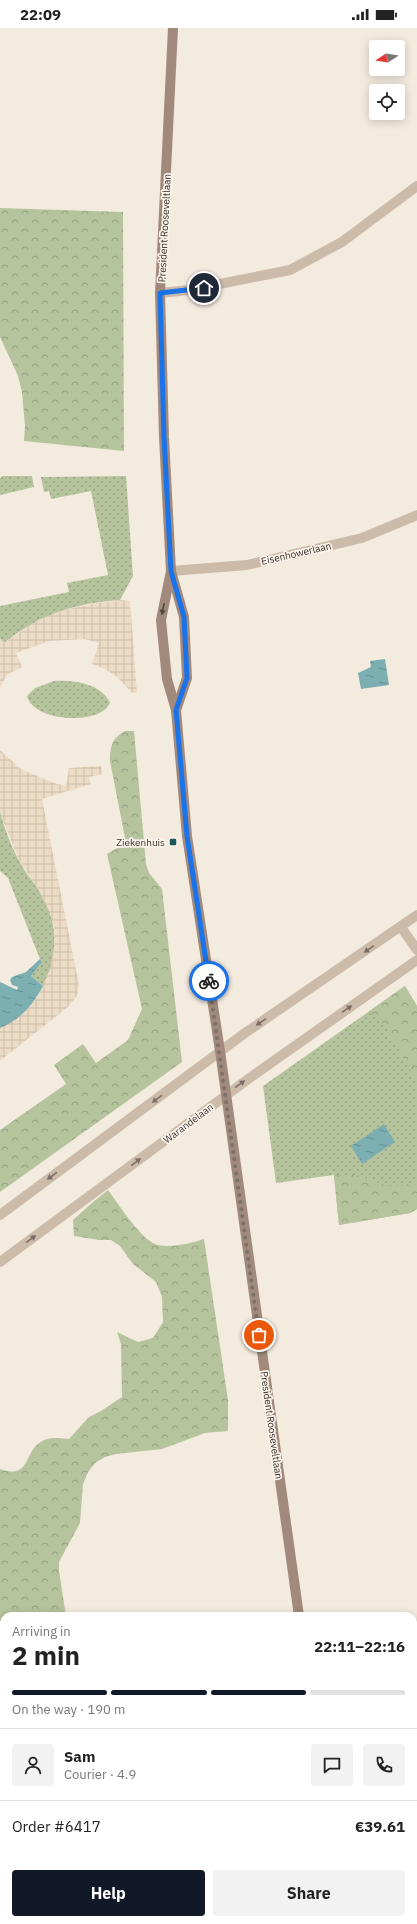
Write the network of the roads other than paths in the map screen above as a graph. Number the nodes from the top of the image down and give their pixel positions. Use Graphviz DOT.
graph roads {
  1 [pos="173,28"];
  2 [pos="417,186"];
  3 [pos="160,293"];
  4 [pos="417,515"];
  5 [pos="171,571"];
  6 [pos="176,710"];
  7 [pos="417,915"];
  8 [pos="401,927"];
  9 [pos="417,950"];
  10 [pos="417,960"];
  11 [pos="220,1052"];
  12 [pos="225,1095"];
  13 [pos="0,1215"];
  14 [pos="0,1262"];
  15 [pos="298,1612"];
  1 -- 3 [label="street, President Rooseveltlaan"];
  2 -- 3 [label="street"];
  3 -- 5 [label="street, President Rooseveltlaan"];
  4 -- 5 [label="street, Eisenhowerlaan"];
  5 -- 6 [label="street, President Rooseveltlaan, one-way"];
  5 -- 6 [label="street, President Rooseveltlaan"];
  6 -- 11 [label="street, President Rooseveltlaan"];
  7 -- 8 [label="street"];
  8 -- 9 [label="street"];
  8 -- 11 [label="street, one-way"];
  12 -- 10 [label="street, Warandelaan, one-way"];
  11 -- 12 [label="street, President Rooseveltlaan"];
  11 -- 13 [label="street, one-way"];
  14 -- 12 [label="street, Warandelaan, one-way"];
  12 -- 15 [label="street, President Rooseveltlaan"];
}
